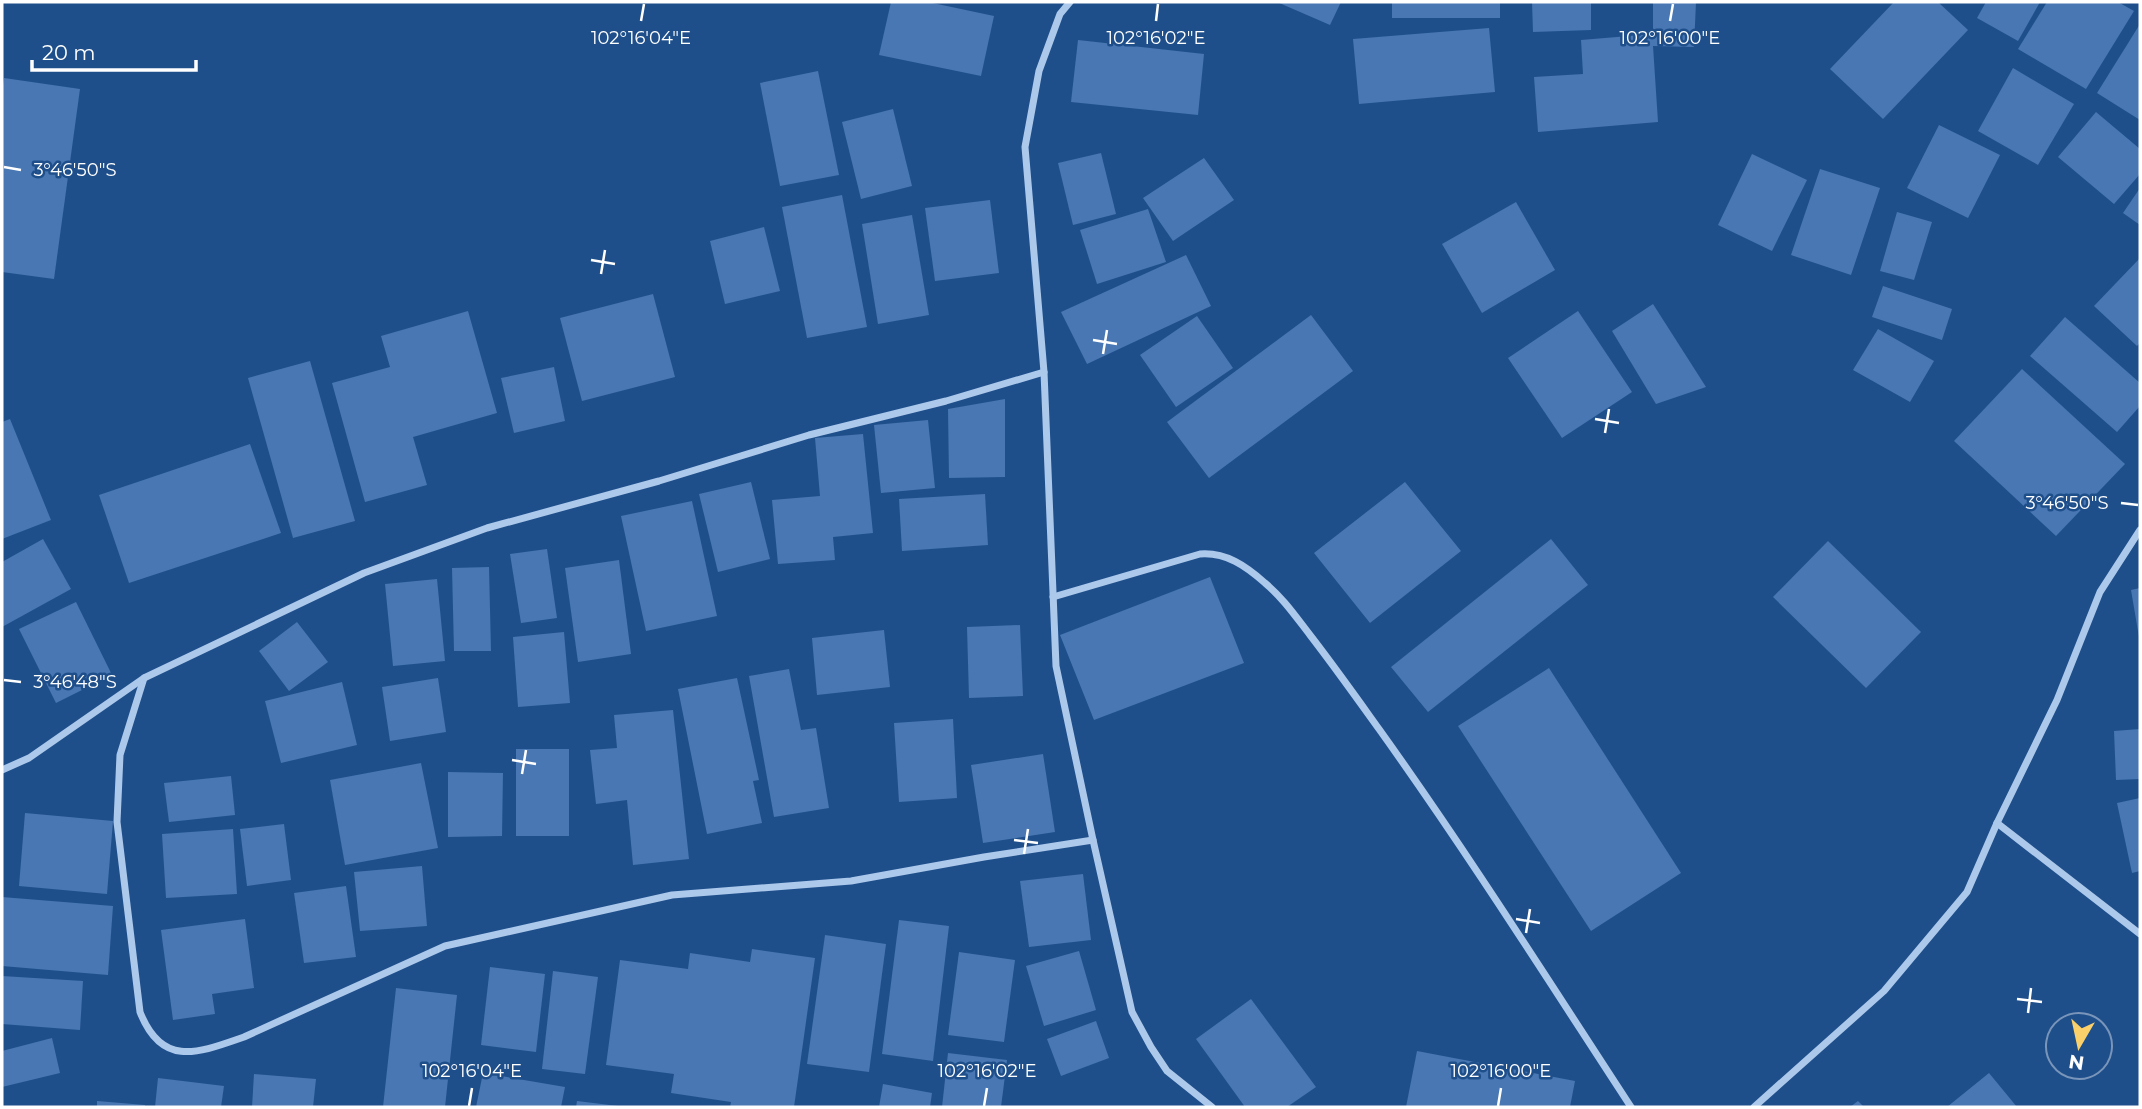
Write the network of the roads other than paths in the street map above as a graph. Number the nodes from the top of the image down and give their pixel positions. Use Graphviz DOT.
graph roads {
  1 [pos="1070,2"];
  2 [pos="1044,372"];
  3 [pos="2140,530"];
  4 [pos="1054,597"];
  5 [pos="144,678"];
  6 [pos="2,770"];
  7 [pos="1997,823"];
  8 [pos="1093,840"];
  9 [pos="2140,934"];
  10 [pos="1212,1107"];
  11 [pos="1631,1107"];
  12 [pos="1754,1107"];
  1 -- 2 [label="street"];
  2 -- 4 [label="street"];
  2 -- 5 [label="street"];
  3 -- 7 [label="street"];
  4 -- 8 [label="street"];
  4 -- 11 [label="street"];
  5 -- 6 [label="street"];
  5 -- 8 [label="street"];
  7 -- 9 [label="street"];
  7 -- 12 [label="street"];
  8 -- 10 [label="street"];
}
